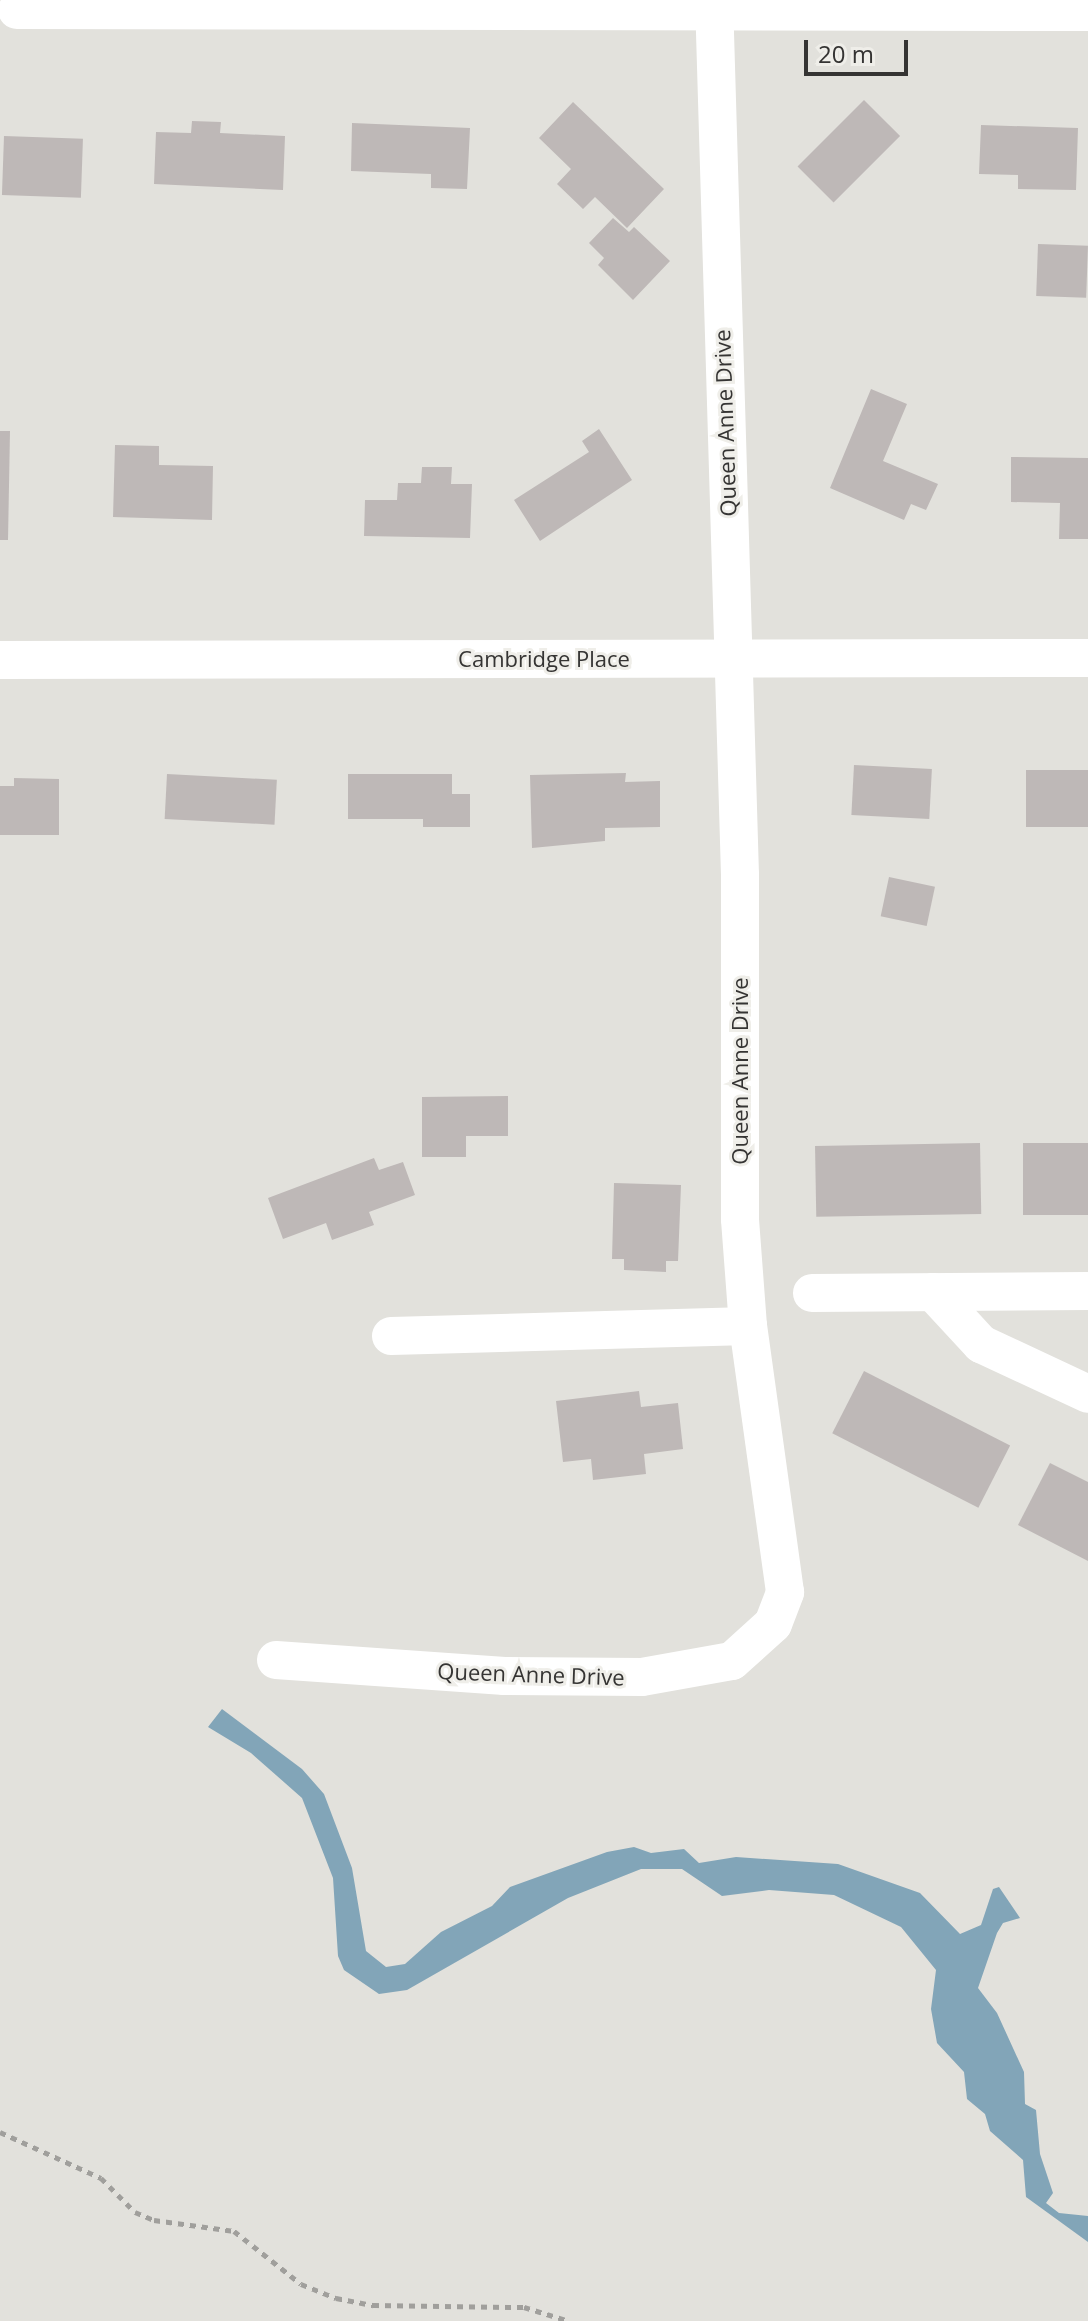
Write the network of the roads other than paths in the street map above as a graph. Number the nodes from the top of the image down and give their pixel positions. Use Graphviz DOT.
graph roads {
  1 [pos="714,6"];
  2 [pos="17,10"];
  3 [pos="1088,12"];
  4 [pos="1088,658"];
  5 [pos="733,659"];
  6 [pos="0,660"];
  7 [pos="1088,1291"];
  8 [pos="933,1292"];
  9 [pos="812,1293"];
  10 [pos="748,1326"];
  11 [pos="391,1336"];
  12 [pos="1088,1394"];
  13 [pos="276,1660"];
  1 -- 2 [label="street"];
  1 -- 3 [label="street"];
  1 -- 5 [label="street, Queen Anne Drive"];
  4 -- 5 [label="street, Cambridge Place"];
  5 -- 6 [label="street, Cambridge Place"];
  5 -- 10 [label="street, Queen Anne Drive"];
  7 -- 8 [label="street"];
  8 -- 9 [label="street"];
  8 -- 12 [label="street"];
  10 -- 11 [label="street"];
  10 -- 13 [label="street, Queen Anne Drive"];
}
